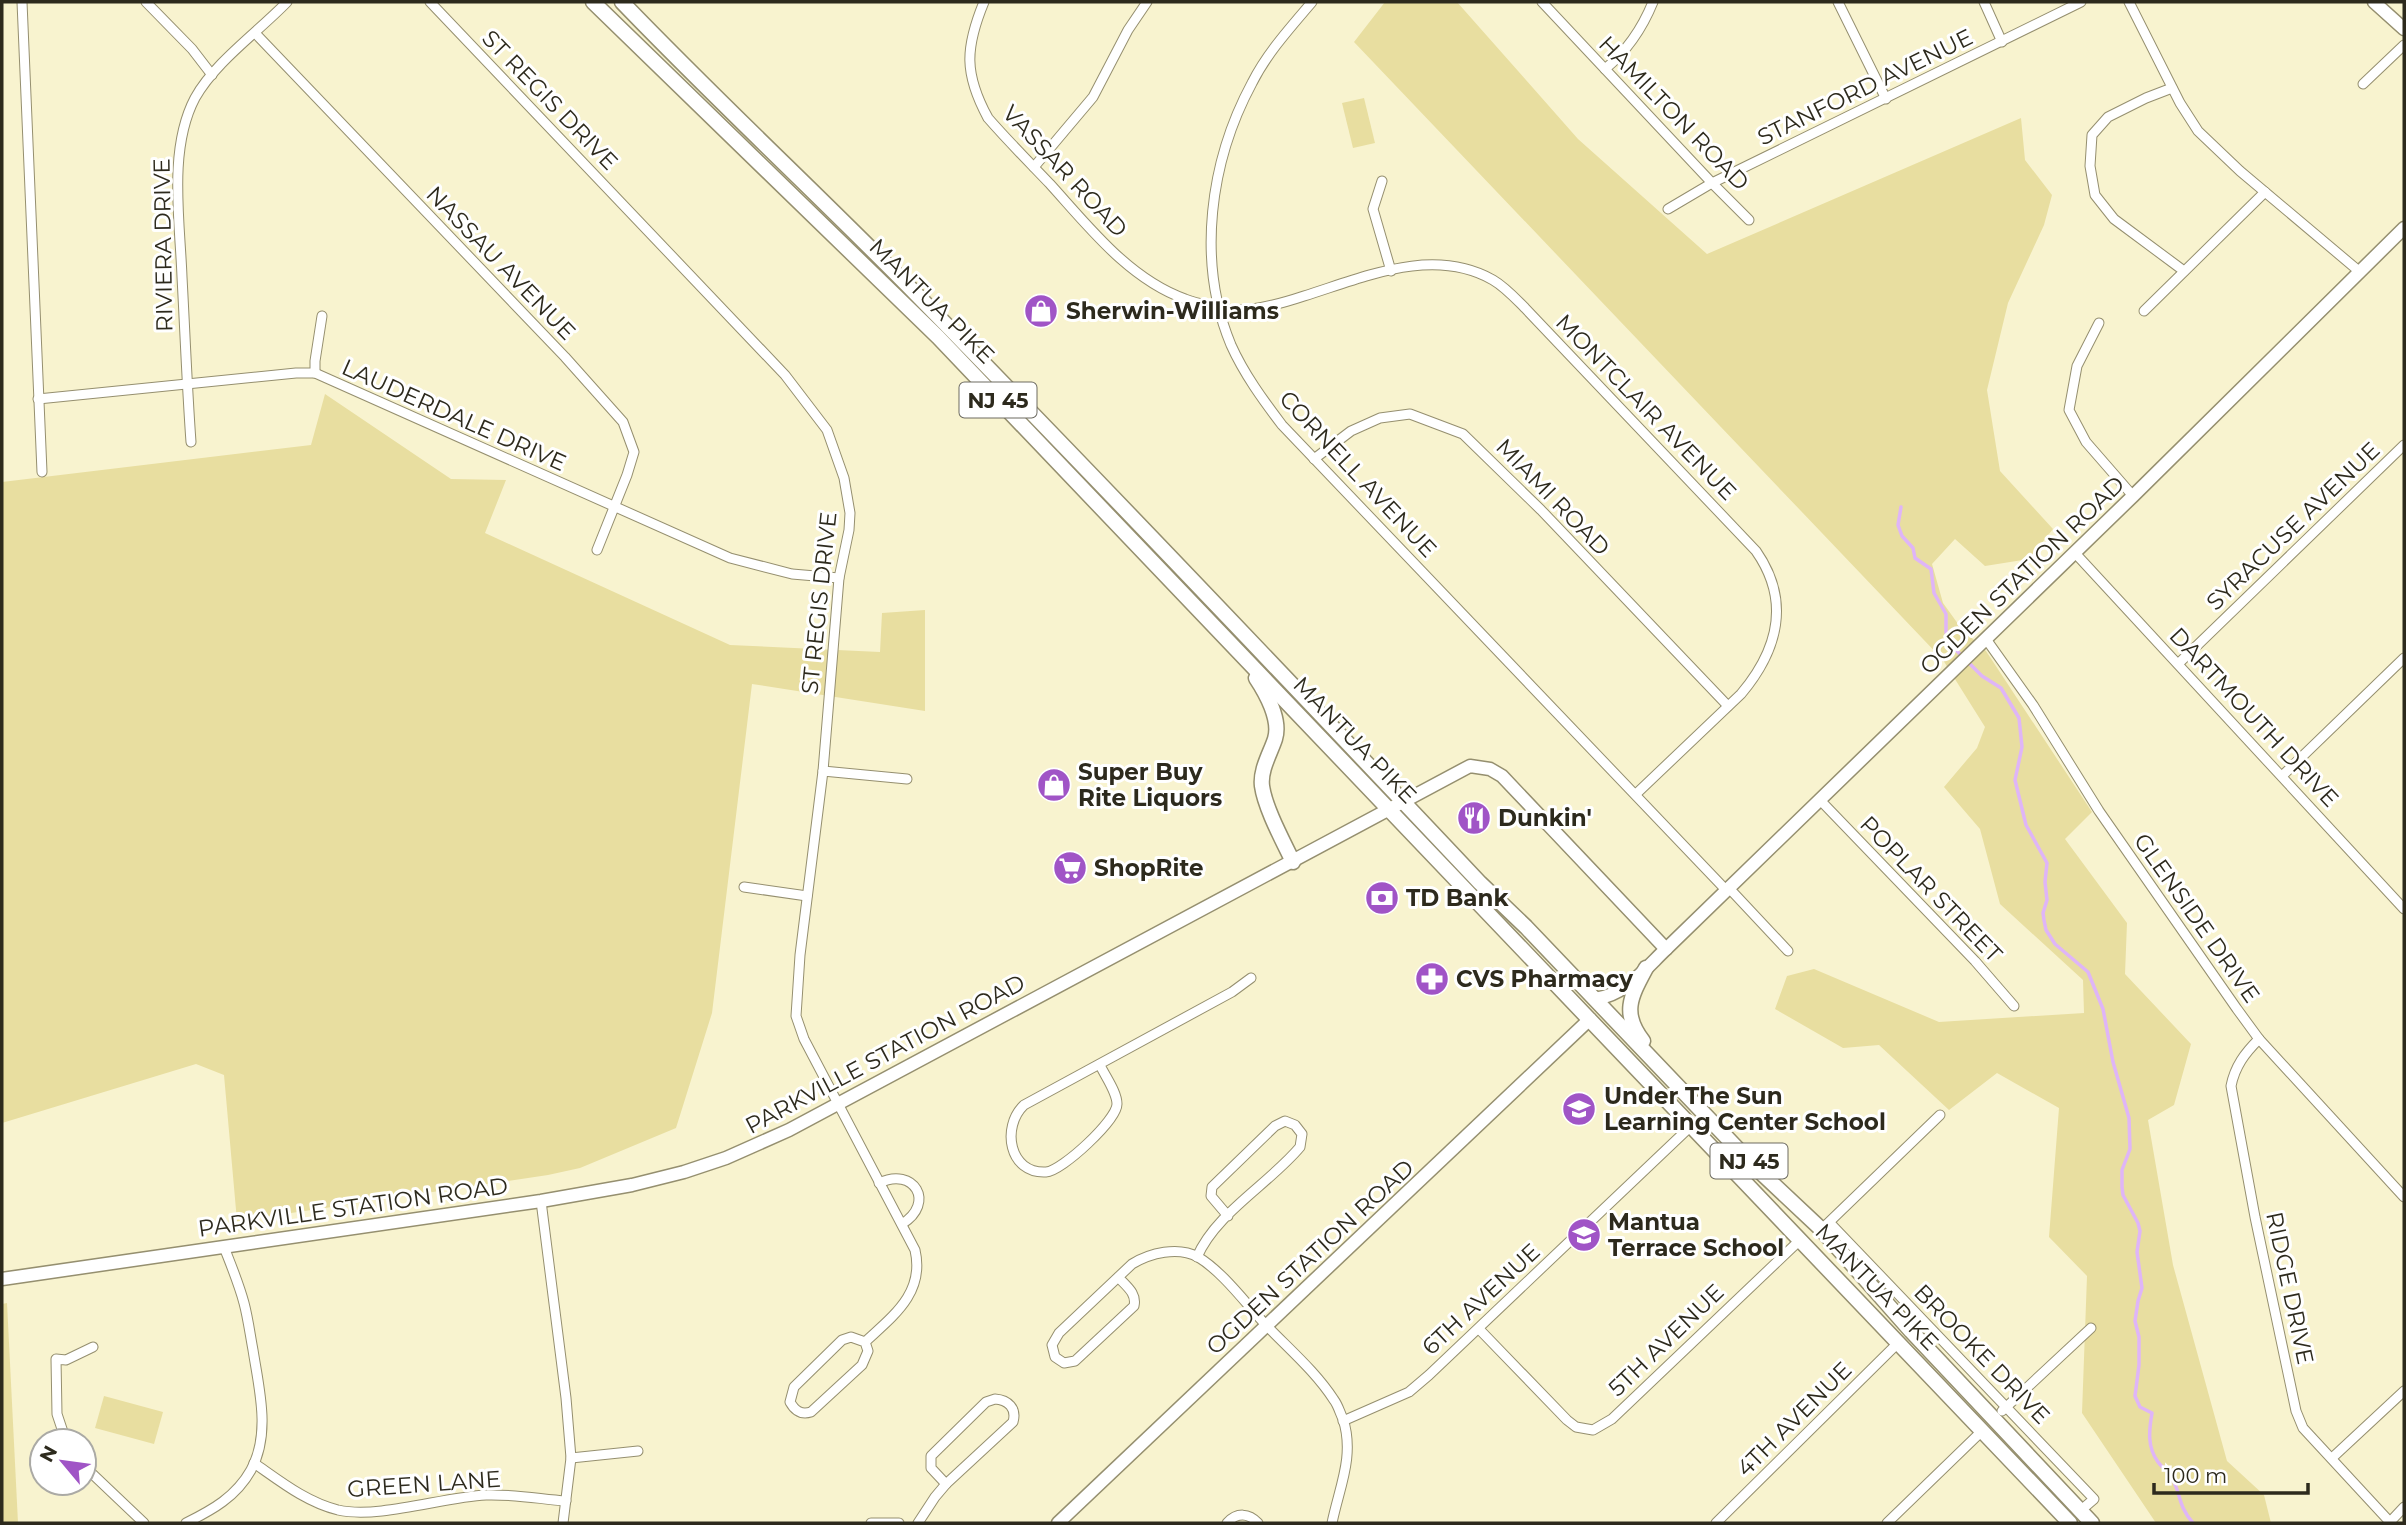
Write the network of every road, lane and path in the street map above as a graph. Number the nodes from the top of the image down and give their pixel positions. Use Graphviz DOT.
graph roads {
  1 [pos="22,2"];
  2 [pos="146,2"];
  3 [pos="287,2"];
  4 [pos="430,2"];
  5 [pos="593,2"];
  6 [pos="622,2"];
  7 [pos="984,2"];
  8 [pos="1147,2"];
  9 [pos="1312,2"];
  10 [pos="1542,2"];
  11 [pos="1653,2"];
  12 [pos="1838,2"];
  13 [pos="1984,2"];
  14 [pos="2081,2"];
  15 [pos="2129,2"];
  16 [pos="2374,2"];
  17 [pos="2404,29"];
  18 [pos="255,33"];
  19 [pos="2002,42"];
  20 [pos="2404,45"];
  21 [pos="1605,69"];
  22 [pos="212,75"];
  23 [pos="2363,84"];
  24 [pos="2172,88"];
  25 [pos="1886,99"];
  26 [pos="1034,167"];
  27 [pos="1382,181"];
  28 [pos="1712,183"];
  29 [pos="2265,192"];
  30 [pos="1668,209"];
  31 [pos="1749,220"];
  32 [pos="2404,228"];
  33 [pos="1391,271"];
  34 [pos="2184,271"];
  35 [pos="2360,272"];
  36 [pos="1219,306"];
  37 [pos="2144,311"];
  38 [pos="323,316"];
  39 [pos="2099,323"];
  40 [pos="315,373"];
  41 [pos="187,385"];
  42 [pos="38,399"];
  43 [pos="191,442"];
  44 [pos="2404,445"];
  45 [pos="1314,459"];
  46 [pos="42,472"];
  47 [pos="2133,496"];
  48 [pos="613,507"];
  49 [pos="597,550"];
  50 [pos="2075,553"];
  51 [pos="839,578"];
  52 [pos="1986,639"];
  53 [pos="1245,658"];
  54 [pos="2404,658"];
  55 [pos="2179,663"];
  56 [pos="1728,706"];
  57 [pos="823,771"];
  58 [pos="2282,776"];
  59 [pos="907,779"];
  60 [pos="1636,794"];
  61 [pos="1820,800"];
  62 [pos="1397,805"];
  63 [pos="1293,862"];
  64 [pos="744,887"];
  65 [pos="1727,888"];
  66 [pos="807,896"];
  67 [pos="2401,897"];
  68 [pos="2404,909"];
  69 [pos="1666,949"];
  70 [pos="1787,951"];
  71 [pos="1646,968"];
  72 [pos="1251,978"];
  73 [pos="1595,999"];
  74 [pos="2014,1006"];
  75 [pos="1590,1019"];
  76 [pos="2259,1039"];
  77 [pos="1100,1065"];
  78 [pos="837,1103"];
  79 [pos="1940,1115"];
  80 [pos="1691,1126"];
  81 [pos="1755,1167"];
  82 [pos="879,1183"];
  83 [pos="2404,1197"];
  84 [pos="541,1201"];
  85 [pos="1228,1216"];
  86 [pos="902,1224"];
  87 [pos="1825,1226"];
  88 [pos="1800,1240"];
  89 [pos="224,1247"];
  90 [pos="1197,1257"];
  91 [pos="1118,1277"];
  92 [pos="2,1279"];
  93 [pos="1268,1326"];
  94 [pos="2091,1328"];
  95 [pos="1479,1329"];
  96 [pos="865,1342"];
  97 [pos="1898,1343"];
  98 [pos="93,1347"];
  99 [pos="2404,1391"];
  100 [pos="2006,1408"];
  101 [pos="1993,1419"];
  102 [pos="1343,1421"];
  103 [pos="61,1427"];
  104 [pos="1982,1431"];
  105 [pos="638,1451"];
  106 [pos="571,1458"];
  107 [pos="2332,1458"];
  108 [pos="254,1463"];
  109 [pos="98,1479"];
  110 [pos="946,1484"];
  111 [pos="566,1501"];
  112 [pos="2404,1507"];
  113 [pos="2080,1511"];
  114 [pos="2389,1522"];
  115 [pos="144,1523"];
  116 [pos="186,1523"];
  117 [pos="563,1523"];
  118 [pos="870,1523"];
  119 [pos="899,1523"];
  120 [pos="918,1523"];
  121 [pos="1058,1523"];
  122 [pos="1227,1523"];
  123 [pos="1258,1523"];
  124 [pos="1332,1523"];
  125 [pos="1716,1523"];
  126 [pos="1886,1523"];
  127 [pos="2070,1523"];
  128 [pos="2092,1523"];
  1 -- 42 [label="street"];
  2 -- 22 [label="street"];
  3 -- 18 [label="street, RIVIERA DRIVE"];
  4 -- 51 [label="street, ST REGIS DRIVE"];
  5 -- 53 [label="main road, MANTUA PIKE / NJ 45"];
  6 -- 62 [label="main road, MANTUA PIKE / NJ 45"];
  7 -- 26 [label="street, VASSAR ROAD"];
  8 -- 26 [label="street"];
  9 -- 36 [label="street, CORNELL AVENUE"];
  10 -- 21 [label="street, HAMILTON ROAD"];
  11 -- 21 [label="street"];
  12 -- 25 [label="street"];
  13 -- 19 [label="street"];
  14 -- 19 [label="street, STANFORD AVENUE"];
  15 -- 24 [label="street"];
  16 -- 17 [label="main road"];
  18 -- 22 [label="street, RIVIERA DRIVE"];
  18 -- 48 [label="street, NASSAU AVENUE"];
  19 -- 25 [label="street, STANFORD AVENUE"];
  20 -- 23 [label="street"];
  21 -- 28 [label="street, HAMILTON ROAD"];
  22 -- 41 [label="street, RIVIERA DRIVE"];
  24 -- 29 [label="street"];
  24 -- 34 [label="street"];
  25 -- 28 [label="street, STANFORD AVENUE"];
  26 -- 36 [label="street, VASSAR ROAD"];
  27 -- 33 [label="street"];
  28 -- 30 [label="street, STANFORD AVENUE"];
  28 -- 31 [label="street, HAMILTON ROAD"];
  29 -- 34 [label="street"];
  29 -- 35 [label="street"];
  32 -- 35 [label="main road, OGDEN STATION ROAD"];
  33 -- 36 [label="street, MONTCLAIR AVENUE"];
  33 -- 56 [label="street, MONTCLAIR AVENUE"];
  34 -- 37 [label="street"];
  35 -- 47 [label="main road, OGDEN STATION ROAD"];
  36 -- 45 [label="street, CORNELL AVENUE"];
  38 -- 40 [label="street"];
  39 -- 47 [label="street"];
  40 -- 41 [label="street, LAUDERDALE DRIVE"];
  40 -- 48 [label="street, LAUDERDALE DRIVE"];
  41 -- 42 [label="street, LAUDERDALE DRIVE"];
  41 -- 43 [label="street, RIVIERA DRIVE"];
  42 -- 46 [label="street"];
  44 -- 55 [label="street, SYRACUSE AVENUE"];
  45 -- 56 [label="street, MIAMI ROAD"];
  45 -- 60 [label="street, CORNELL AVENUE"];
  47 -- 50 [label="main road, OGDEN STATION ROAD"];
  48 -- 49 [label="street, NASSAU AVENUE"];
  48 -- 51 [label="street, LAUDERDALE DRIVE"];
  50 -- 52 [label="main road, OGDEN STATION ROAD"];
  50 -- 55 [label="street, DARTMOUTH DRIVE"];
  51 -- 57 [label="street, ST REGIS DRIVE"];
  52 -- 61 [label="main road, OGDEN STATION ROAD"];
  52 -- 76 [label="street, GLENSIDE DRIVE"];
  53 -- 62 [label="main road, MANTUA PIKE / NJ 45"];
  53 -- 63 [label="main road"];
  54 -- 58 [label="street"];
  55 -- 58 [label="street, DARTMOUTH DRIVE"];
  56 -- 60 [label="street, MONTCLAIR AVENUE"];
  57 -- 59 [label="street"];
  57 -- 66 [label="street, ST REGIS DRIVE"];
  58 -- 67 [label="street, DARTMOUTH DRIVE"];
  60 -- 65 [label="street, CORNELL AVENUE"];
  61 -- 65 [label="main road, OGDEN STATION ROAD"];
  61 -- 74 [label="street, POPLAR STREET"];
  62 -- 63 [label="main road, PARKVILLE STATION ROAD"];
  62 -- 69 [label="main road, PARKVILLE STATION ROAD"];
  62 -- 73 [label="main road, MANTUA PIKE / NJ 45"];
  62 -- 75 [label="main road, MANTUA PIKE / NJ 45"];
  63 -- 78 [label="main road, PARKVILLE STATION ROAD"];
  64 -- 66 [label="street"];
  65 -- 69 [label="main road, OGDEN STATION ROAD"];
  65 -- 70 [label="street, CORNELL AVENUE"];
  66 -- 78 [label="street, ST REGIS DRIVE"];
  67 -- 68 [label="street, DARTMOUTH DRIVE"];
  69 -- 71 [label="main road, OGDEN STATION ROAD"];
  71 -- 73 [label="main road, OGDEN STATION ROAD"];
  71 -- 81 [label="main road"];
  72 -- 77 [label="street"];
  73 -- 81 [label="main road, MANTUA PIKE / NJ 45"];
  75 -- 80 [label="main road, MANTUA PIKE / NJ 45"];
  75 -- 93 [label="main road, OGDEN STATION ROAD"];
  76 -- 83 [label="street, GLENSIDE DRIVE"];
  76 -- 107 [label="street, RIDGE DRIVE"];
  77 -- 77 [label="street"];
  78 -- 82 [label="street, ST REGIS DRIVE"];
  78 -- 84 [label="main road, PARKVILLE STATION ROAD"];
  79 -- 87 [label="street"];
  80 -- 88 [label="main road, MANTUA PIKE / NJ 45"];
  80 -- 95 [label="street, 6TH AVENUE"];
  81 -- 87 [label="main road, MANTUA PIKE / NJ 45"];
  82 -- 86 [label="street, ST REGIS DRIVE"];
  82 -- 86 [label="street"];
  84 -- 89 [label="main road, PARKVILLE STATION ROAD"];
  84 -- 106 [label="street"];
  85 -- 85 [label="street"];
  85 -- 90 [label="street"];
  86 -- 96 [label="street, ST REGIS DRIVE"];
  87 -- 100 [label="street, BROOKE DRIVE"];
  87 -- 101 [label="main road, MANTUA PIKE / NJ 45"];
  88 -- 95 [label="street, 5TH AVENUE"];
  88 -- 97 [label="main road, MANTUA PIKE / NJ 45"];
  89 -- 92 [label="main road, PARKVILLE STATION ROAD"];
  89 -- 108 [label="street"];
  90 -- 91 [label="street"];
  90 -- 93 [label="street"];
  91 -- 91 [label="street"];
  93 -- 102 [label="street"];
  93 -- 121 [label="main road, OGDEN STATION ROAD"];
  94 -- 100 [label="street"];
  95 -- 102 [label="street, 6TH AVENUE"];
  96 -- 96 [label="street"];
  97 -- 104 [label="main road, MANTUA PIKE / NJ 45"];
  97 -- 125 [label="street, 4TH AVENUE"];
  98 -- 103 [label="street"];
  99 -- 107 [label="street"];
  100 -- 101 [label="street"];
  100 -- 113 [label="street, BROOKE DRIVE"];
  101 -- 113 [label="main road, MANTUA PIKE / NJ 45"];
  102 -- 124 [label="street"];
  104 -- 126 [label="street"];
  104 -- 127 [label="main road, MANTUA PIKE / NJ 45"];
  105 -- 106 [label="street"];
  106 -- 111 [label="street"];
  107 -- 114 [label="street, RIDGE DRIVE"];
  108 -- 111 [label="street, GREEN LANE"];
  108 -- 116 [label="street"];
  109 -- 115 [label="street"];
  110 -- 110 [label="street"];
  110 -- 120 [label="street"];
  111 -- 117 [label="street"];
  112 -- 114 [label="street"];
  113 -- 128 [label="main road, MANTUA PIKE / NJ 45"];
  118 -- 119 [label="street"];
  122 -- 123 [label="street"];
}
